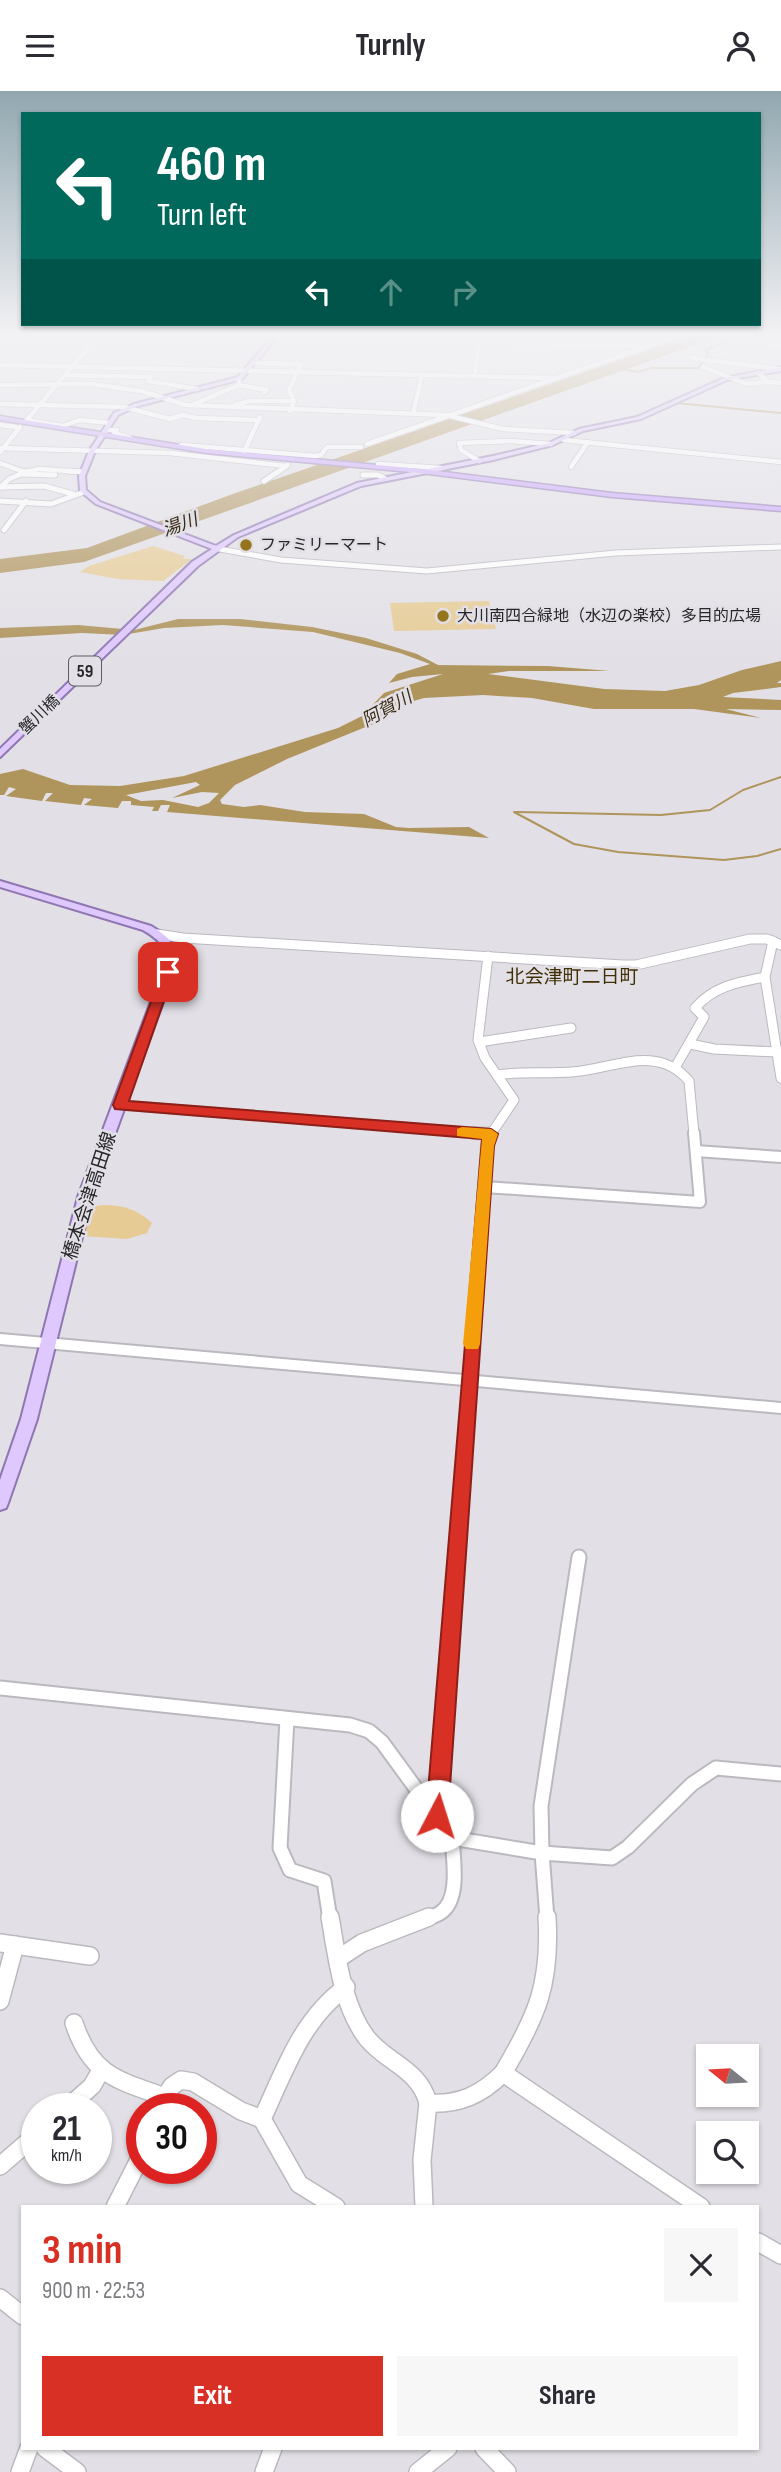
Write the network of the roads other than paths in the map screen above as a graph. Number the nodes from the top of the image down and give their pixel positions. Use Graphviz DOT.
graph roads {
  1 [pos="94,447"];
  2 [pos="172,447"];
  3 [pos="202,447"];
  4 [pos="246,447"];
  5 [pos="327,447"];
  6 [pos="460,447"];
  7 [pos="538,447"];
  8 [pos="585,447"];
  9 [pos="637,447"];
  10 [pos="1,449"];
  11 [pos="92,451"];
  12 [pos="244,452"];
  13 [pos="479,461"];
  14 [pos="781,462"];
  15 [pos="0,463"];
  16 [pos="378,464"];
  17 [pos="571,467"];
  18 [pos="366,470"];
  19 [pos="443,470"];
  20 [pos="417,472"];
  21 [pos="22,473"];
  22 [pos="83,474"];
  23 [pos="388,476"];
  24 [pos="3,479"];
  25 [pos="264,481"];
  26 [pos="0,487"];
  27 [pos="84,492"];
  28 [pos="73,494"];
  29 [pos="0,501"];
  30 [pos="26,501"];
  31 [pos="781,511"];
  32 [pos="4,530"];
  33 [pos="781,547"];
  34 [pos="214,548"];
  35 [pos="0,754"];
  36 [pos="0,884"];
  37 [pos="157,934"];
  38 [pos="777,943"];
  39 [pos="488,956"];
  40 [pos="765,977"];
  41 [pos="570,1028"];
  42 [pos="479,1042"];
  43 [pos="690,1044"];
  44 [pos="777,1052"];
  45 [pos="676,1066"];
  46 [pos="497,1075"];
  47 [pos="781,1078"];
  48 [pos="120,1105"];
  49 [pos="491,1134"];
  50 [pos="696,1151"];
  51 [pos="781,1157"];
  52 [pos="485,1187"];
  53 [pos="0,1339"];
  54 [pos="48,1342"];
  55 [pos="469,1379"];
  56 [pos="781,1408"];
  57 [pos="0,1503"];
  58 [pos="579,1557"];
  59 [pos="0,1688"];
  60 [pos="286,1719"];
  61 [pos="781,1773"];
  62 [pos="437,1816"];
  63 [pos="452,1838"];
  64 [pos="542,1853"];
  65 [pos="8,1944"];
  66 [pos="90,1956"];
  67 [pos="339,1958"];
  68 [pos="346,1987"];
  69 [pos="0,2001"];
  70 [pos="74,2023"];
  71 [pos="100,2072"];
  72 [pos="503,2073"];
  73 [pos="84,2093"];
  74 [pos="142,2093"];
  75 [pos="168,2093"];
  76 [pos="211,2093"];
  77 [pos="217,2096"];
  78 [pos="428,2103"];
  79 [pos="262,2119"];
  80 [pos="21,2148"];
  81 [pos="0,2166"];
  82 [pos="127,2184"];
  83 [pos="693,2204"];
  84 [pos="116,2205"];
  85 [pos="333,2205"];
  86 [pos="424,2205"];
  87 [pos="759,2243"];
  88 [pos="781,2255"];
  89 [pos="0,2298"];
  90 [pos="21,2314"];
  91 [pos="28,2450"];
  92 [pos="48,2450"];
  93 [pos="273,2450"];
  94 [pos="446,2450"];
  95 [pos="492,2450"];
  96 [pos="20,2472"];
  97 [pos="76,2472"];
  98 [pos="264,2472"];
  99 [pos="418,2472"];
  100 [pos="507,2472"];
  1 -- 11 [label="main road"];
  2 -- 18 [label="highway"];
  3 -- 12 [label="street"];
  4 -- 12 [label="street"];
  5 -- 12 [label="street"];
  6 -- 13 [label="street"];
  7 -- 13 [label="main road"];
  8 -- 17 [label="street"];
  9 -- 14 [label="street"];
  10 -- 11 [label="street"];
  11 -- 22 [label="main road"];
  11 -- 25 [label="street"];
  13 -- 19 [label="main road"];
  15 -- 21 [label="street"];
  16 -- 19 [label="street"];
  18 -- 20 [label="highway"];
  18 -- 23 [label="highway"];
  19 -- 20 [label="highway"];
  19 -- 31 [label="highway"];
  20 -- 23 [label="highway"];
  20 -- 31 [label="highway"];
  21 -- 22 [label="street"];
  21 -- 24 [label="street"];
  22 -- 27 [label="main road"];
  23 -- 34 [label="main road, 59"];
  24 -- 26 [label="street"];
  26 -- 28 [label="street"];
  27 -- 28 [label="street"];
  27 -- 34 [label="main road"];
  28 -- 30 [label="street"];
  29 -- 30 [label="street"];
  30 -- 32 [label="street"];
  33 -- 34 [label="street"];
  34 -- 35 [label="main road, 蟹川橋 / 59"];
  36 -- 37 [label="main road"];
  37 -- 39 [label="street"];
  37 -- 48 [label="main road, 橋本会津高田線"];
  38 -- 39 [label="street"];
  38 -- 40 [label="street"];
  39 -- 42 [label="street"];
  40 -- 43 [label="street"];
  40 -- 44 [label="street"];
  41 -- 42 [label="street"];
  42 -- 46 [label="street"];
  43 -- 44 [label="street"];
  43 -- 45 [label="street"];
  44 -- 47 [label="street"];
  45 -- 46 [label="street"];
  45 -- 50 [label="street"];
  46 -- 49 [label="street"];
  48 -- 49 [label="street"];
  48 -- 54 [label="main road, 橋本会津高田線"];
  49 -- 52 [label="street"];
  50 -- 51 [label="street"];
  50 -- 52 [label="street"];
  52 -- 55 [label="street"];
  53 -- 54 [label="street"];
  54 -- 55 [label="street"];
  54 -- 57 [label="main road, 橋本会津高田線"];
  55 -- 56 [label="street"];
  55 -- 62 [label="street"];
  58 -- 64 [label="street"];
  59 -- 60 [label="street"];
  60 -- 62 [label="street"];
  60 -- 67 [label="street"];
  61 -- 64 [label="street"];
  62 -- 63 [label="street"];
  63 -- 64 [label="street"];
  63 -- 67 [label="street"];
  64 -- 72 [label="street"];
  65 -- 66 [label="street"];
  65 -- 69 [label="street"];
  67 -- 68 [label="street"];
  68 -- 78 [label="street"];
  68 -- 79 [label="street"];
  70 -- 71 [label="street"];
  71 -- 73 [label="street"];
  71 -- 74 [label="street"];
  72 -- 78 [label="street"];
  72 -- 83 [label="street"];
  75 -- 76 [label="street"];
  77 -- 79 [label="street"];
  78 -- 86 [label="street"];
  79 -- 85 [label="street"];
  80 -- 81 [label="street"];
  82 -- 84 [label="street"];
  87 -- 88 [label="street"];
  89 -- 90 [label="street"];
  91 -- 96 [label="street"];
  92 -- 97 [label="street"];
  93 -- 98 [label="street"];
  94 -- 99 [label="street"];
  95 -- 100 [label="street"];
}
